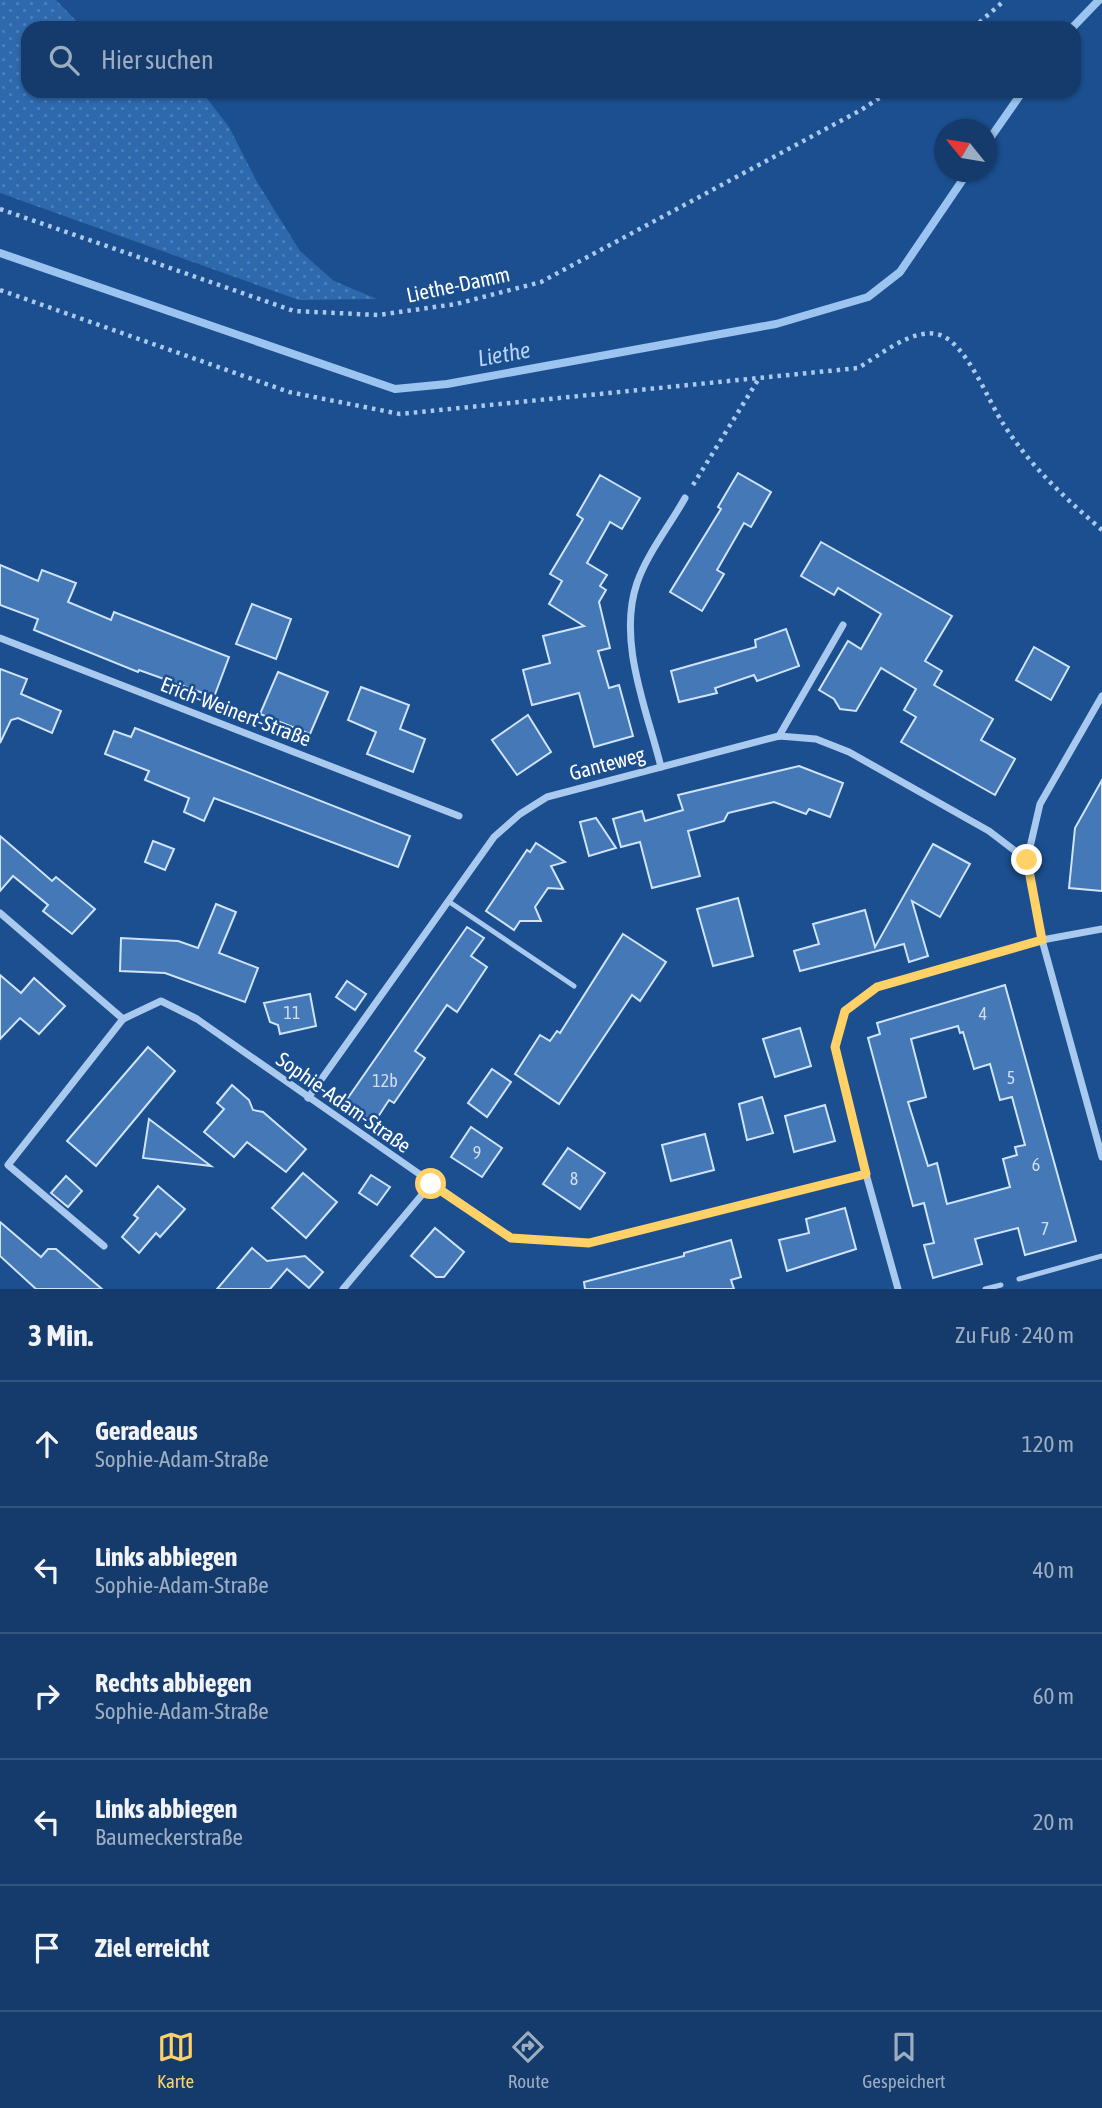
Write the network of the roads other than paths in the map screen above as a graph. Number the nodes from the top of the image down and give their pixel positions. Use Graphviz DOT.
graph roads {
  1 [pos="685,498"];
  2 [pos="843,625"];
  3 [pos="0,638"];
  4 [pos="1102,696"];
  5 [pos="779,736"];
  6 [pos="661,767"];
  7 [pos="459,816"];
  8 [pos="1027,860"];
  9 [pos="448,901"];
  10 [pos="0,913"];
  11 [pos="1102,929"];
  12 [pos="1042,940"];
  13 [pos="574,986"];
  14 [pos="123,1019"];
  15 [pos="308,1098"];
  16 [pos="1102,1157"];
  17 [pos="866,1174"];
  18 [pos="431,1184"];
  19 [pos="104,1246"];
  20 [pos="1102,1256"];
  21 [pos="1019,1279"];
  22 [pos="1001,1285"];
  23 [pos="343,1289"];
  24 [pos="898,1289"];
  25 [pos="985,1289"];
  1 -- 6 [label="street"];
  2 -- 5 [label="street"];
  3 -- 7 [label="street, Erich-Weinert-Straße"];
  4 -- 8 [label="street"];
  5 -- 6 [label="street, Ganteweg"];
  5 -- 8 [label="street, Ganteweg"];
  6 -- 9 [label="street, Ganteweg"];
  8 -- 12 [label="street"];
  9 -- 13 [label="lane"];
  9 -- 15 [label="street, Ganteweg"];
  10 -- 14 [label="street"];
  11 -- 12 [label="street"];
  12 -- 16 [label="street"];
  12 -- 17 [label="street"];
  14 -- 15 [label="street, Sophie-Adam-Straße"];
  14 -- 19 [label="street"];
  15 -- 18 [label="street, Sophie-Adam-Straße"];
  17 -- 18 [label="street, Sophie-Adam-Straße"];
  17 -- 24 [label="street"];
  18 -- 23 [label="street"];
  20 -- 21 [label="lane"];
  22 -- 25 [label="lane"];
}
